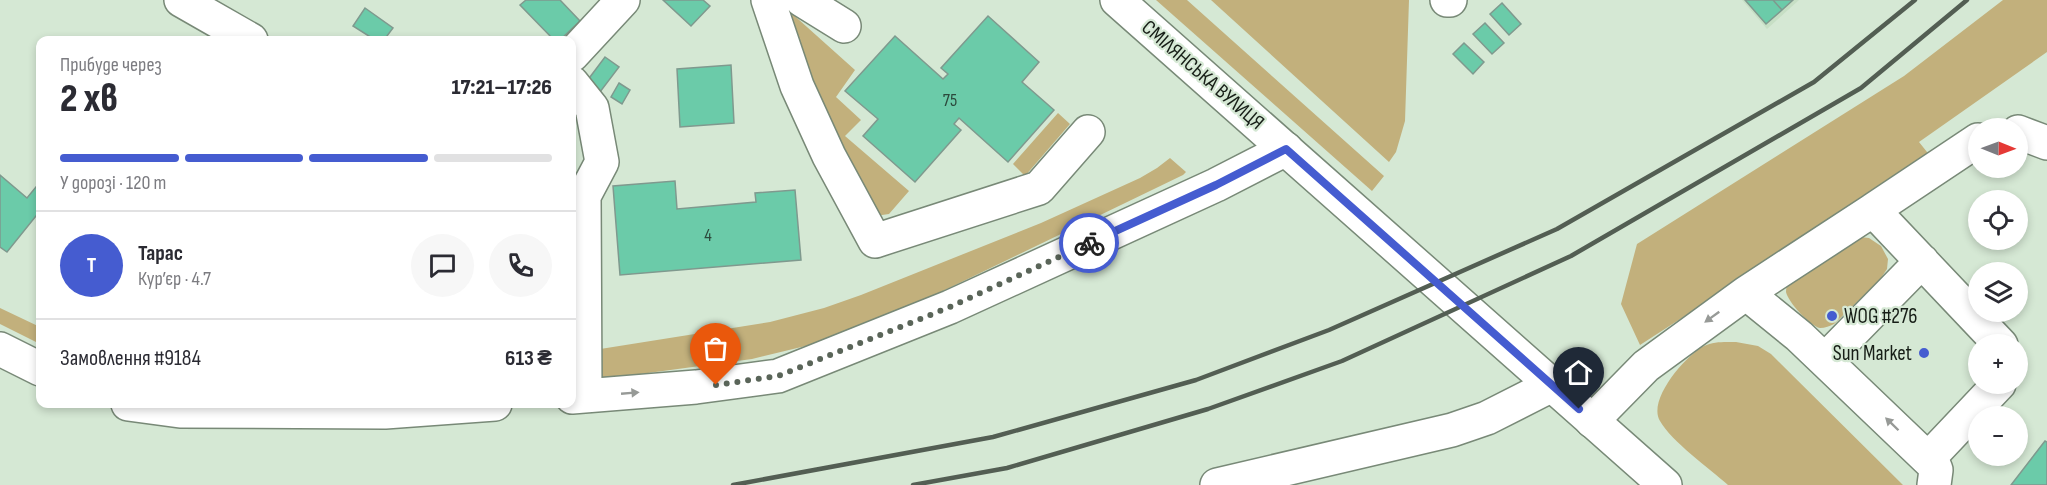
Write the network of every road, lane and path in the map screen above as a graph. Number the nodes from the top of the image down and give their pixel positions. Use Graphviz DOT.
graph roads {
  1 [pos="181,0"];
  2 [pos="623,0"];
  3 [pos="768,0"];
  4 [pos="802,0"];
  5 [pos="1117,0"];
  6 [pos="844,26"];
  7 [pos="243,36"];
  8 [pos="576,51"];
  9 [pos="576,88"];
  10 [pos="1088,132"];
  11 [pos="2028,136"];
  12 [pos="2047,143"];
  13 [pos="1968,147"];
  14 [pos="1286,149"];
  15 [pos="1872,210"];
  16 [pos="1922,261"];
  17 [pos="1746,293"];
  18 [pos="1991,334"];
  19 [pos="0,349"];
  20 [pos="1825,360"];
  21 [pos="36,367"];
  22 [pos="1552,385"];
  23 [pos="1991,394"];
  24 [pos="578,397"];
  25 [pos="158,408"];
  26 [pos="440,408"];
  27 [pos="1592,421"];
  28 [pos="1931,472"];
  29 [pos="1217,485"];
  30 [pos="1665,485"];
  1 -- 7 [label="street"];
  2 -- 8 [label="street"];
  3 -- 10 [label="street"];
  4 -- 6 [label="street"];
  5 -- 14 [label="street, СМІЛЯНСЬКА ВУЛИЦЯ"];
  9 -- 24 [label="street"];
  11 -- 12 [label="street"];
  13 -- 15 [label="street"];
  14 -- 22 [label="street, СМІЛЯНСЬКА ВУЛИЦЯ"];
  24 -- 14 [label="street, one-way"];
  15 -- 16 [label="street"];
  15 -- 17 [label="street"];
  16 -- 18 [label="street"];
  16 -- 20 [label="street"];
  17 -- 20 [label="street"];
  17 -- 27 [label="street, one-way"];
  19 -- 21 [label="street"];
  28 -- 20 [label="street, one-way"];
  22 -- 27 [label="street, СМІЛЯНСЬКА ВУЛИЦЯ"];
  22 -- 29 [label="street"];
  23 -- 28 [label="street"];
  25 -- 26 [label="street"];
  27 -- 30 [label="street, СМІЛЯНСЬКА ВУЛИЦЯ"];
}
